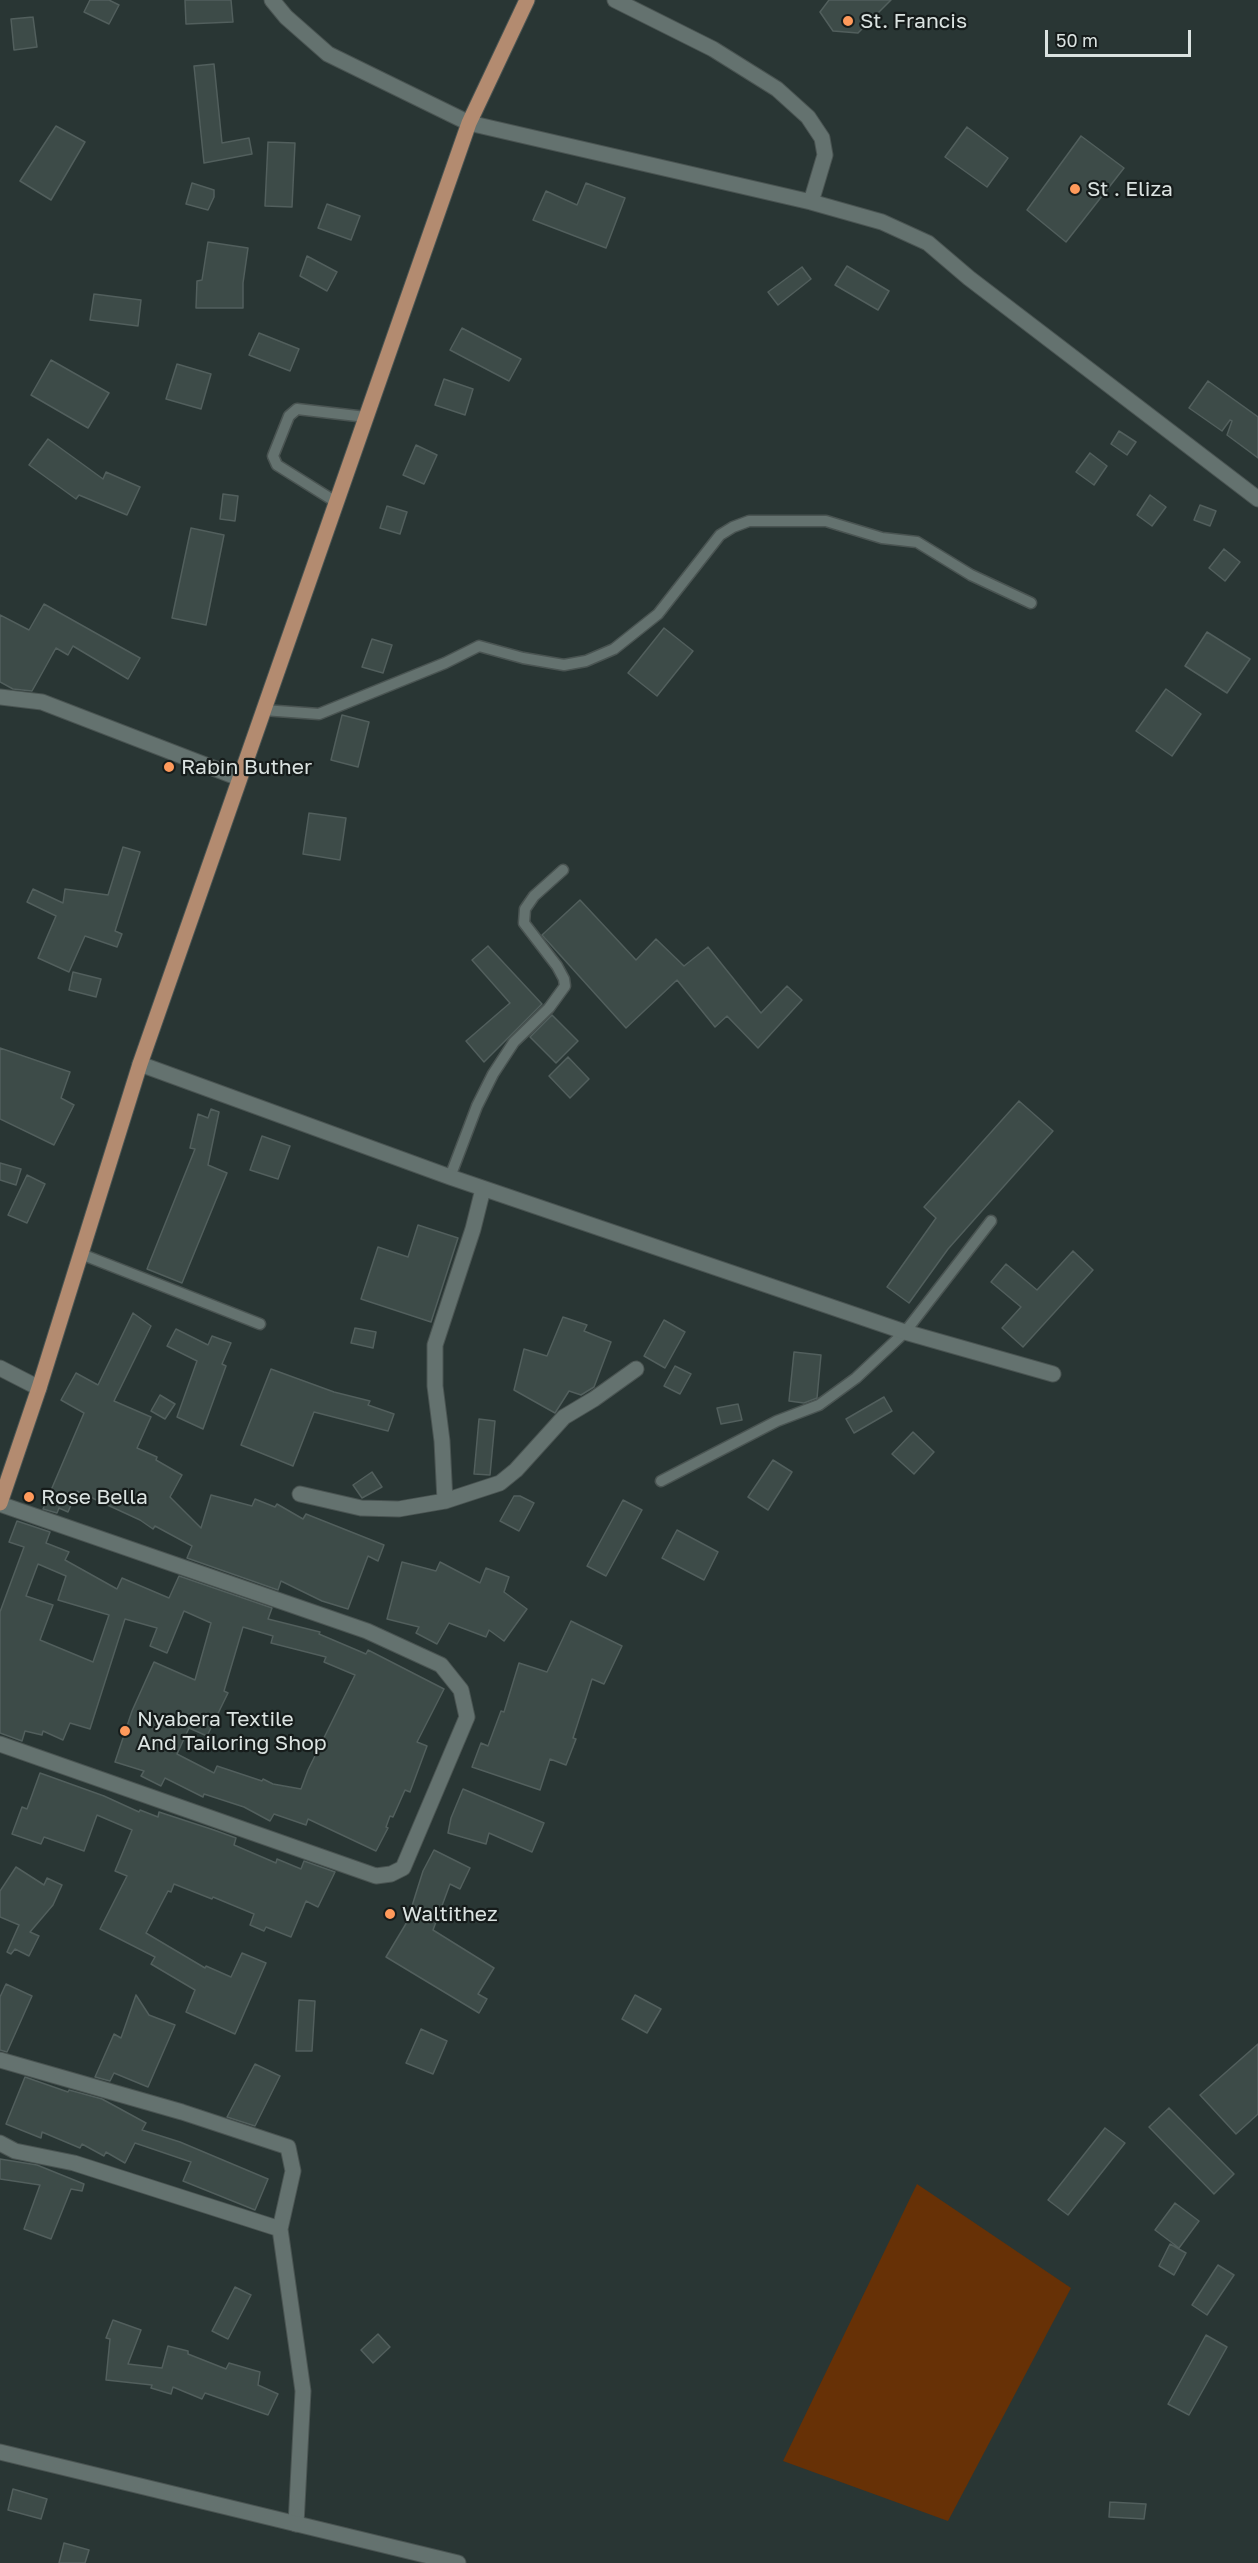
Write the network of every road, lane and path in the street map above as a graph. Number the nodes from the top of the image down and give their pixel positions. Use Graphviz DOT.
graph roads {
  1 [pos="272,0"];
  2 [pos="527,0"];
  3 [pos="615,0"];
  4 [pos="469,123"];
  5 [pos="811,202"];
  6 [pos="366,417"];
  7 [pos="1258,499"];
  8 [pos="336,502"];
  9 [pos="1031,603"];
  10 [pos="0,697"];
  11 [pos="263,710"];
  12 [pos="239,778"];
  13 [pos="563,870"];
  14 [pos="140,1064"];
  15 [pos="450,1177"];
  16 [pos="483,1189"];
  17 [pos="991,1221"];
  18 [pos="81,1254"];
  19 [pos="260,1324"];
  20 [pos="905,1332"];
  21 [pos="0,1368"];
  22 [pos="636,1369"];
  23 [pos="1053,1374"];
  24 [pos="39,1388"];
  25 [pos="661,1481"];
  26 [pos="300,1494"];
  27 [pos="445,1501"];
  28 [pos="0,1504"];
  29 [pos="0,1744"];
  30 [pos="0,2060"];
  31 [pos="0,2143"];
  32 [pos="280,2229"];
  33 [pos="0,2452"];
  34 [pos="296,2524"];
  35 [pos="458,2563"];
  1 -- 4 [label="street"];
  2 -- 4 [label="main road"];
  3 -- 5 [label="street"];
  4 -- 5 [label="street"];
  4 -- 6 [label="main road"];
  5 -- 7 [label="street"];
  6 -- 8 [label="main road"];
  6 -- 8 [label="lane"];
  8 -- 11 [label="main road"];
  9 -- 11 [label="lane"];
  10 -- 12 [label="street"];
  11 -- 12 [label="main road"];
  12 -- 14 [label="main road"];
  13 -- 15 [label="lane"];
  14 -- 15 [label="street"];
  14 -- 18 [label="main road"];
  15 -- 16 [label="street"];
  16 -- 20 [label="street"];
  16 -- 27 [label="street"];
  17 -- 20 [label="lane"];
  18 -- 19 [label="lane"];
  18 -- 24 [label="main road"];
  20 -- 23 [label="street"];
  20 -- 25 [label="lane"];
  21 -- 24 [label="street"];
  22 -- 27 [label="street"];
  24 -- 28 [label="main road"];
  26 -- 27 [label="street"];
  28 -- 29 [label="street"];
  30 -- 32 [label="street"];
  31 -- 32 [label="street"];
  32 -- 34 [label="street"];
  33 -- 34 [label="street"];
  34 -- 35 [label="street"];
}
